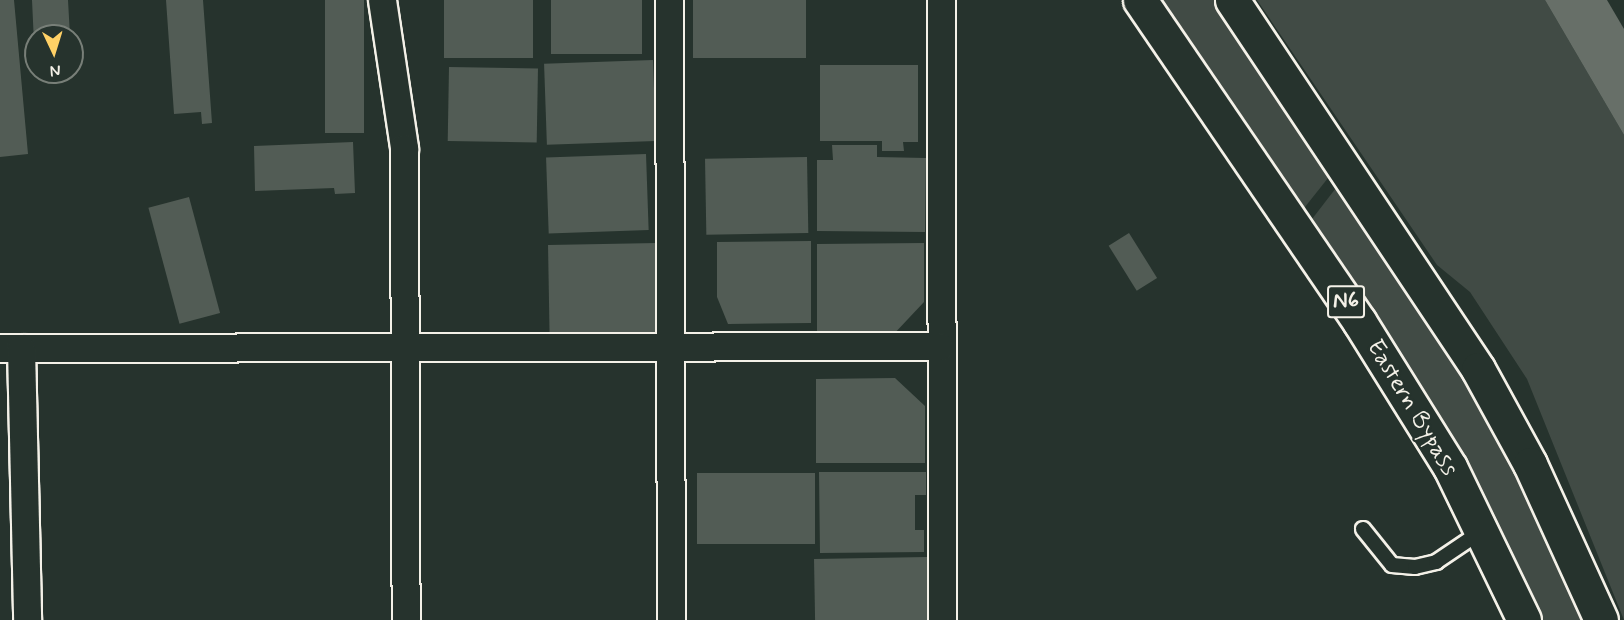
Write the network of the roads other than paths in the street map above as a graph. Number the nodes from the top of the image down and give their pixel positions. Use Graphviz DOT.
graph roads {
  1 [pos="382,0"];
  2 [pos="669,0"];
  3 [pos="941,0"];
  4 [pos="1140,0"];
  5 [pos="1232,0"];
  6 [pos="670,345"];
  7 [pos="939,346"];
  8 [pos="10,348"];
  9 [pos="406,348"];
  10 [pos="1362,529"];
  11 [pos="1482,531"];
  12 [pos="27,620"];
  13 [pos="406,620"];
  14 [pos="671,620"];
  15 [pos="942,620"];
  16 [pos="1524,620"];
  17 [pos="1601,620"];
  1 -- 9 [label="street"];
  2 -- 6 [label="street"];
  3 -- 7 [label="street"];
  4 -- 11 [label="highway, Eastern Bypass / N6"];
  5 -- 17 [label="highway"];
  6 -- 7 [label="street"];
  6 -- 9 [label="street"];
  6 -- 14 [label="street"];
  7 -- 15 [label="street"];
  8 -- 9 [label="street"];
  8 -- 12 [label="street"];
  9 -- 13 [label="street"];
  10 -- 11 [label="lane"];
  11 -- 16 [label="highway, Eastern Bypass / N6"];
}
